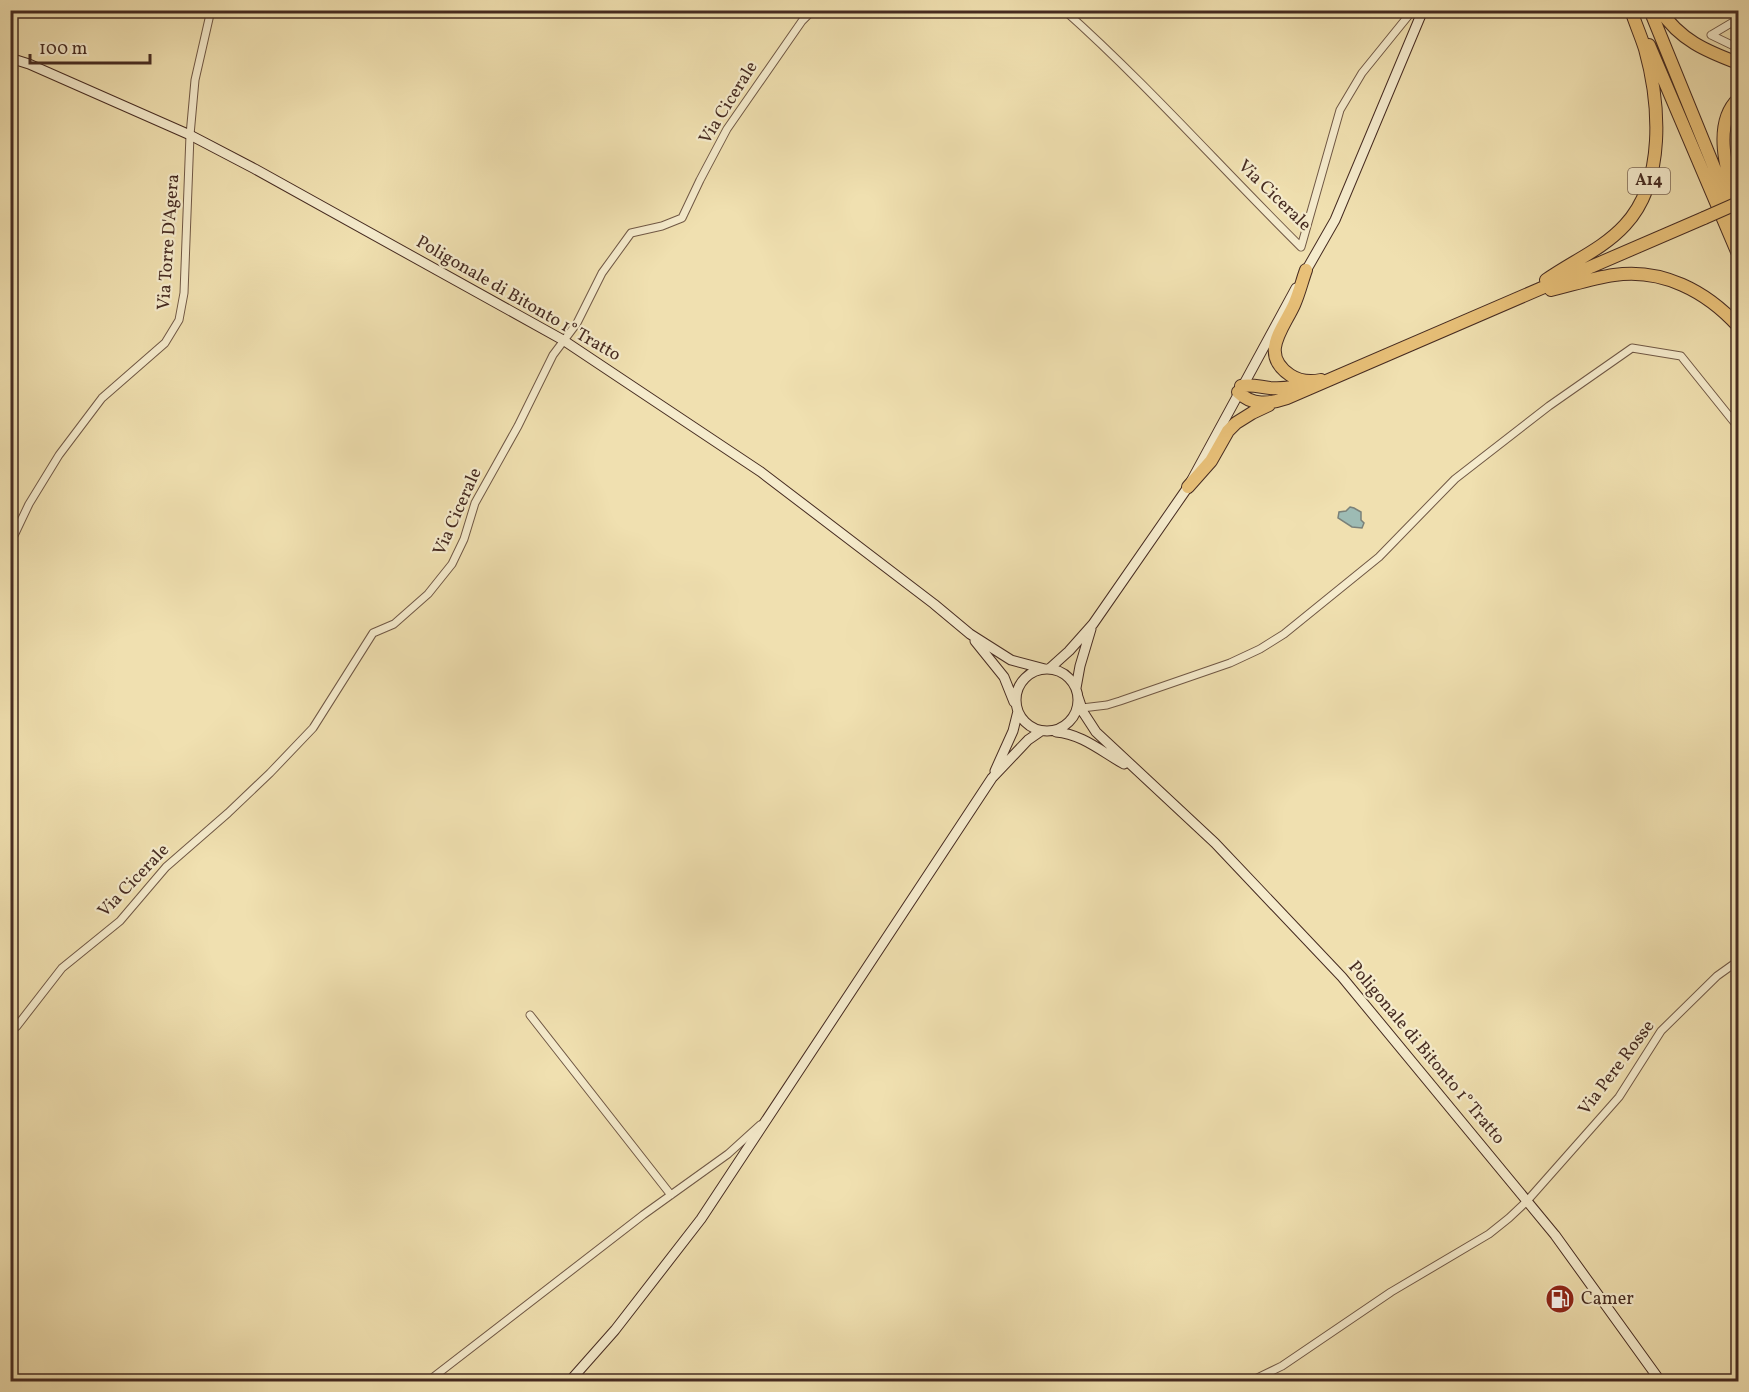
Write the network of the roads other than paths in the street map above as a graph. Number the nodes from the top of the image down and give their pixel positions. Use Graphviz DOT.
graph roads {
  1 [pos="211,10"];
  2 [pos="813,10"];
  3 [pos="1064,10"];
  4 [pos="1413,10"];
  5 [pos="1423,10"];
  6 [pos="1633,10"];
  7 [pos="1650,10"];
  8 [pos="1660,10"];
  9 [pos="1738,19"];
  10 [pos="1738,48"];
  11 [pos="10,58"];
  12 [pos="1738,63"];
  13 [pos="1738,99"];
  14 [pos="190,135"];
  15 [pos="1738,203"];
  16 [pos="1738,209"];
  17 [pos="1738,226"];
  18 [pos="1738,254"];
  19 [pos="1306,270"];
  20 [pos="1523,296"];
  21 [pos="1738,326"];
  22 [pos="563,340"];
  23 [pos="1334,377"];
  24 [pos="1315,381"];
  25 [pos="1240,389"];
  26 [pos="1277,401"];
  27 [pos="1738,427"];
  28 [pos="1188,487"];
  29 [pos="10,544"];
  30 [pos="1093,624"];
  31 [pos="970,634"];
  32 [pos="1047,669"];
  33 [pos="1077,693"];
  34 [pos="1082,708"];
  35 [pos="1017,709"];
  36 [pos="1041,731"];
  37 [pos="1052,731"];
  38 [pos="1136,771"];
  39 [pos="992,778"];
  40 [pos="1738,961"];
  41 [pos="530,1015"];
  42 [pos="10,1032"];
  43 [pos="770,1115"];
  44 [pos="671,1195"];
  45 [pos="1527,1201"];
  46 [pos="427,1382"];
  47 [pos="569,1382"];
  48 [pos="1249,1382"];
  49 [pos="1661,1382"];
  1 -- 14 [label="street, Via Torre D'Agera"];
  2 -- 22 [label="street, Via Cicerale"];
  3 -- 4 [label="street, Via Cicerale"];
  5 -- 19 [label="main road"];
  6 -- 18 [label="highway, A14"];
  6 -- 20 [label="highway, A14"];
  7 -- 17 [label="highway"];
  8 -- 12 [label="highway"];
  9 -- 10 [label="street"];
  11 -- 14 [label="main road, Poligonale di Bitonto 1° Tratto"];
  13 -- 16 [label="highway"];
  14 -- 22 [label="main road, Poligonale di Bitonto 1° Tratto"];
  14 -- 29 [label="street, Via Torre D'Agera"];
  15 -- 20 [label="highway, A14, bridge"];
  19 -- 24 [label="highway"];
  19 -- 25 [label="main road"];
  20 -- 21 [label="highway, A14"];
  20 -- 23 [label="highway, A14"];
  22 -- 31 [label="main road, Poligonale di Bitonto 1° Tratto"];
  22 -- 42 [label="street, Via Cicerale"];
  23 -- 24 [label="highway"];
  23 -- 26 [label="highway"];
  24 -- 25 [label="highway"];
  25 -- 26 [label="highway"];
  25 -- 28 [label="main road"];
  26 -- 28 [label="highway"];
  27 -- 34 [label="street"];
  28 -- 30 [label="main road"];
  30 -- 32 [label="main road"];
  30 -- 33 [label="main road"];
  31 -- 32 [label="main road"];
  31 -- 35 [label="main road"];
  32 -- 33 [label="main road"];
  32 -- 35 [label="main road"];
  33 -- 34 [label="main road"];
  33 -- 37 [label="main road"];
  34 -- 38 [label="main road"];
  35 -- 36 [label="main road"];
  35 -- 39 [label="main road"];
  36 -- 37 [label="main road"];
  36 -- 39 [label="main road"];
  37 -- 38 [label="main road"];
  38 -- 45 [label="main road, Poligonale di Bitonto 1° Tratto"];
  39 -- 43 [label="main road"];
  40 -- 45 [label="street, Via Pere Rosse"];
  41 -- 44 [label="street"];
  43 -- 44 [label="street"];
  43 -- 47 [label="main road"];
  44 -- 46 [label="street"];
  45 -- 48 [label="street, Via Pere Rosse"];
  45 -- 49 [label="main road, Poligonale di Bitonto 1° Tratto"];
}
